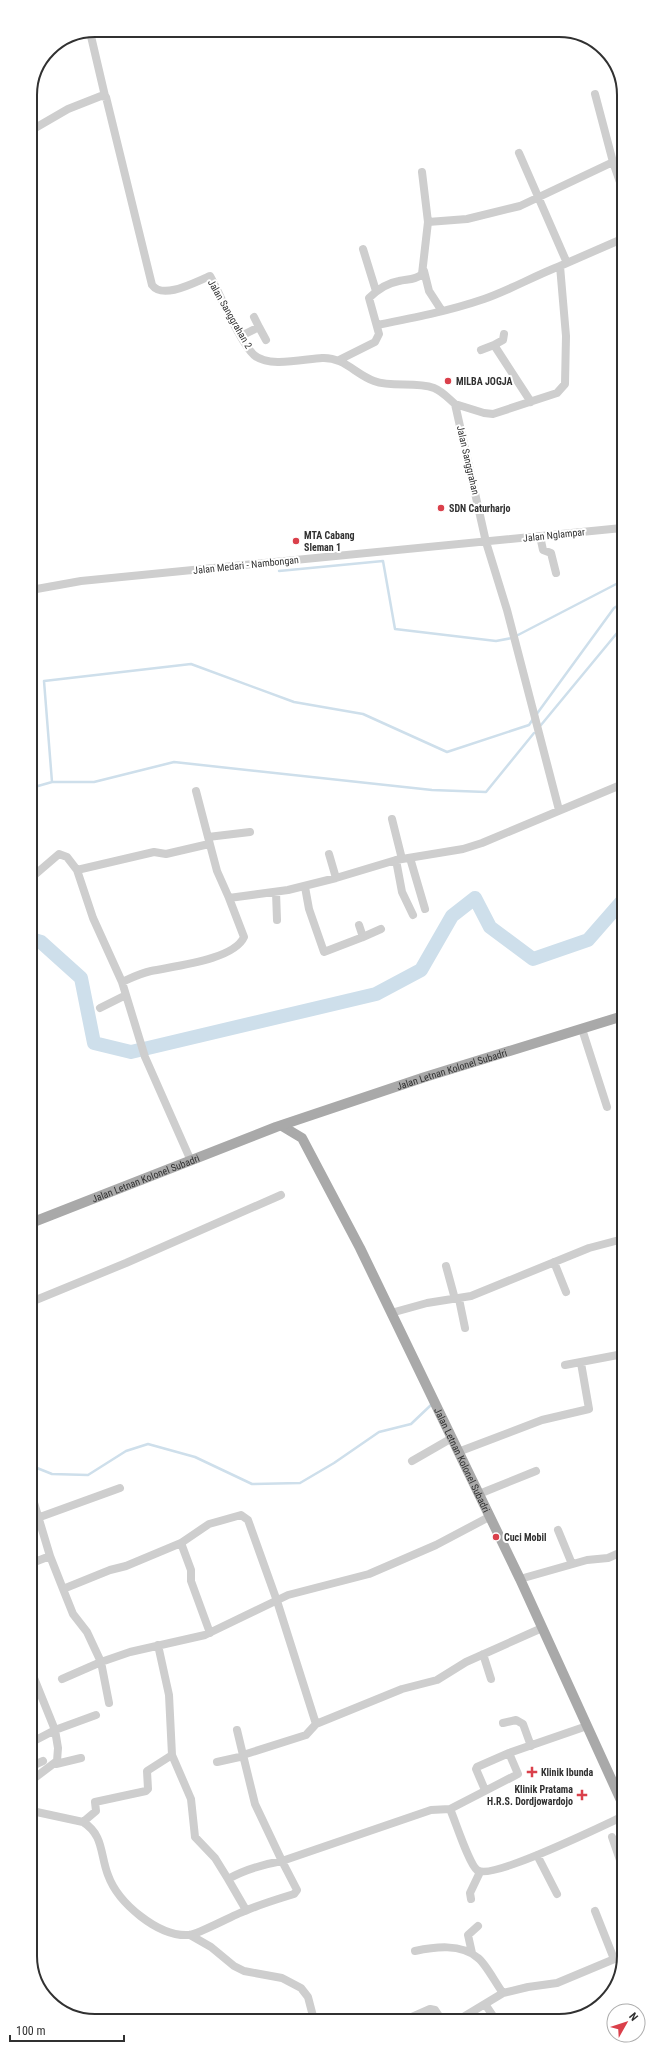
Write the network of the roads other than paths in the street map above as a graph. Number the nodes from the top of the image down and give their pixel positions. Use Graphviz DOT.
graph roads {
  1 [pos="91,37"];
  2 [pos="595,94"];
  3 [pos="105,96"];
  4 [pos="37,127"];
  5 [pos="518,153"];
  6 [pos="613,162"];
  7 [pos="422,172"];
  8 [pos="617,174"];
  9 [pos="538,196"];
  10 [pos="428,222"];
  11 [pos="617,241"];
  12 [pos="363,249"];
  13 [pos="564,265"];
  14 [pos="424,271"];
  15 [pos="376,292"];
  16 [pos="442,311"];
  17 [pos="254,317"];
  18 [pos="377,326"];
  19 [pos="259,327"];
  20 [pos="504,334"];
  21 [pos="241,336"];
  22 [pos="266,340"];
  23 [pos="494,345"];
  24 [pos="481,350"];
  25 [pos="339,360"];
  26 [pos="531,402"];
  27 [pos="455,404"];
  28 [pos="617,528"];
  29 [pos="540,536"];
  30 [pos="486,542"];
  31 [pos="556,573"];
  32 [pos="37,589"];
  33 [pos="617,786"];
  34 [pos="196,791"];
  35 [pos="559,810"];
  36 [pos="392,819"];
  37 [pos="250,832"];
  38 [pos="209,841"];
  39 [pos="329,854"];
  40 [pos="403,859"];
  41 [pos="77,870"];
  42 [pos="37,873"];
  43 [pos="336,878"];
  44 [pos="305,887"];
  45 [pos="276,892"];
  46 [pos="229,898"];
  47 [pos="425,908"];
  48 [pos="413,915"];
  49 [pos="277,920"];
  50 [pos="359,925"];
  51 [pos="381,929"];
  52 [pos="363,937"];
  53 [pos="122,982"];
  54 [pos="126,995"];
  55 [pos="100,1008"];
  56 [pos="617,1018"];
  57 [pos="582,1029"];
  58 [pos="607,1107"];
  59 [pos="299,1119"];
  60 [pos="282,1126"];
  61 [pos="302,1138"];
  62 [pos="191,1161"];
  63 [pos="281,1195"];
  64 [pos="37,1218"];
  65 [pos="617,1241"];
  66 [pos="554,1262"];
  67 [pos="446,1266"];
  68 [pos="566,1292"];
  69 [pos="457,1299"];
  70 [pos="37,1300"];
  71 [pos="391,1313"];
  72 [pos="465,1328"];
  73 [pos="617,1355"];
  74 [pos="581,1363"];
  75 [pos="565,1365"];
  76 [pos="452,1438"];
  77 [pos="458,1452"];
  78 [pos="412,1461"];
  79 [pos="536,1471"];
  80 [pos="120,1488"];
  81 [pos="479,1494"];
  82 [pos="37,1509"];
  83 [pos="40,1517"];
  84 [pos="490,1517"];
  85 [pos="558,1530"];
  86 [pos="181,1543"];
  87 [pos="617,1555"];
  88 [pos="50,1556"];
  89 [pos="37,1561"];
  90 [pos="572,1564"];
  91 [pos="520,1579"];
  92 [pos="63,1589"];
  93 [pos="277,1601"];
  94 [pos="542,1628"];
  95 [pos="210,1633"];
  96 [pos="158,1645"];
  97 [pos="483,1654"];
  98 [pos="101,1662"];
  99 [pos="62,1679"];
  100 [pos="491,1679"];
  101 [pos="37,1685"];
  102 [pos="109,1703"];
  103 [pos="96,1716"];
  104 [pos="503,1723"];
  105 [pos="316,1724"];
  106 [pos="586,1726"];
  107 [pos="55,1730"];
  108 [pos="237,1730"];
  109 [pos="37,1739"];
  110 [pos="531,1746"];
  111 [pos="509,1753"];
  112 [pos="172,1755"];
  113 [pos="244,1755"];
  114 [pos="81,1758"];
  115 [pos="43,1761"];
  116 [pos="217,1762"];
  117 [pos="37,1764"];
  118 [pos="56,1764"];
  119 [pos="37,1777"];
  120 [pos="485,1790"];
  121 [pos="617,1792"];
  122 [pos="450,1808"];
  123 [pos="37,1812"];
  124 [pos="617,1819"];
  125 [pos="83,1822"];
  126 [pos="612,1836"];
  127 [pos="617,1851"];
  128 [pos="537,1855"];
  129 [pos="282,1862"];
  130 [pos="480,1872"];
  131 [pos="228,1879"];
  132 [pos="557,1894"];
  133 [pos="472,1899"];
  134 [pos="246,1910"];
  135 [pos="595,1911"];
  136 [pos="478,1926"];
  137 [pos="190,1935"];
  138 [pos="415,1951"];
  139 [pos="472,1953"];
  140 [pos="617,1958"];
  141 [pos="614,1959"];
  142 [pos="503,1993"];
  143 [pos="485,2004"];
  144 [pos="312,2014"];
  145 [pos="419,2014"];
  146 [pos="438,2014"];
  147 [pos="468,2014"];
  148 [pos="492,2014"];
  1 -- 3 [label="street"];
  2 -- 6 [label="street"];
  3 -- 4 [label="street"];
  3 -- 21 [label="street, Jalan Sanggrahan 2"];
  5 -- 9 [label="street"];
  6 -- 8 [label="street"];
  6 -- 9 [label="street"];
  7 -- 10 [label="street"];
  9 -- 10 [label="street"];
  9 -- 13 [label="street"];
  10 -- 14 [label="street"];
  11 -- 13 [label="street"];
  12 -- 15 [label="street"];
  13 -- 16 [label="street"];
  13 -- 26 [label="street"];
  14 -- 15 [label="street"];
  14 -- 16 [label="street"];
  15 -- 18 [label="street"];
  16 -- 18 [label="street"];
  17 -- 19 [label="street"];
  18 -- 25 [label="street"];
  19 -- 21 [label="street"];
  19 -- 22 [label="street"];
  20 -- 23 [label="street"];
  21 -- 25 [label="street, Jalan Sanggrahan 2"];
  23 -- 24 [label="street"];
  23 -- 26 [label="street"];
  25 -- 27 [label="street, Jalan Sanggrahan 2"];
  26 -- 27 [label="street"];
  27 -- 30 [label="street, Jalan Sanggrahan"];
  28 -- 29 [label="street, Jalan Nglampar"];
  29 -- 30 [label="street, Jalan Nglampar"];
  29 -- 31 [label="street"];
  30 -- 32 [label="street, Jalan Medari - Nambongan"];
  30 -- 35 [label="street, Jalan Sanggrahan"];
  33 -- 35 [label="street"];
  34 -- 38 [label="street"];
  35 -- 40 [label="street"];
  36 -- 40 [label="street"];
  37 -- 38 [label="street"];
  38 -- 41 [label="street"];
  38 -- 46 [label="street"];
  39 -- 43 [label="street"];
  40 -- 43 [label="street"];
  40 -- 47 [label="street"];
  40 -- 48 [label="street"];
  41 -- 42 [label="street"];
  41 -- 53 [label="street"];
  43 -- 44 [label="street"];
  44 -- 45 [label="street"];
  44 -- 52 [label="street"];
  45 -- 46 [label="street"];
  45 -- 49 [label="street"];
  46 -- 53 [label="street"];
  50 -- 52 [label="street"];
  51 -- 52 [label="street"];
  53 -- 54 [label="street"];
  54 -- 55 [label="street"];
  54 -- 62 [label="street"];
  56 -- 57 [label="main road, Jalan Letnan Kolonel Subadri"];
  57 -- 58 [label="street"];
  57 -- 59 [label="main road, Jalan Letnan Kolonel Subadri"];
  59 -- 60 [label="main road, Jalan Letnan Kolonel Subadri"];
  59 -- 61 [label="main road"];
  60 -- 61 [label="main road"];
  60 -- 62 [label="main road, Jalan Letnan Kolonel Subadri"];
  61 -- 71 [label="main road, Jalan Letnan Kolonel Subadri"];
  62 -- 64 [label="main road, Jalan Letnan Kolonel Subadri"];
  63 -- 70 [label="street"];
  65 -- 66 [label="street"];
  66 -- 68 [label="street"];
  66 -- 69 [label="street"];
  67 -- 69 [label="street"];
  69 -- 71 [label="street"];
  69 -- 72 [label="street"];
  71 -- 76 [label="main road, Jalan Letnan Kolonel Subadri"];
  73 -- 74 [label="street"];
  74 -- 75 [label="street"];
  74 -- 77 [label="street"];
  76 -- 77 [label="main road, Jalan Letnan Kolonel Subadri"];
  76 -- 78 [label="street"];
  77 -- 81 [label="main road, Jalan Letnan Kolonel Subadri"];
  79 -- 81 [label="street"];
  80 -- 83 [label="street"];
  81 -- 84 [label="main road, Jalan Letnan Kolonel Subadri"];
  82 -- 83 [label="street"];
  83 -- 88 [label="street"];
  84 -- 91 [label="main road, Jalan Letnan Kolonel Subadri"];
  84 -- 93 [label="street"];
  85 -- 90 [label="street"];
  86 -- 92 [label="street"];
  86 -- 93 [label="street"];
  86 -- 95 [label="street"];
  87 -- 90 [label="street"];
  88 -- 89 [label="street"];
  88 -- 92 [label="street"];
  90 -- 91 [label="street"];
  91 -- 94 [label="main road, Jalan Letnan Kolonel Subadri"];
  92 -- 98 [label="street"];
  93 -- 95 [label="street"];
  93 -- 105 [label="street"];
  94 -- 97 [label="street"];
  94 -- 106 [label="main road, Jalan Letnan Kolonel Subadri"];
  95 -- 96 [label="street"];
  96 -- 98 [label="street"];
  96 -- 112 [label="street"];
  97 -- 100 [label="street"];
  97 -- 105 [label="street"];
  98 -- 99 [label="street"];
  98 -- 102 [label="street"];
  101 -- 107 [label="street"];
  103 -- 107 [label="street"];
  104 -- 110 [label="street"];
  105 -- 113 [label="street"];
  106 -- 110 [label="street"];
  106 -- 121 [label="main road, Jalan Letnan Kolonel Subadri"];
  107 -- 109 [label="street"];
  107 -- 118 [label="street"];
  108 -- 113 [label="street"];
  110 -- 111 [label="street"];
  111 -- 120 [label="street"];
  111 -- 120 [label="street"];
  112 -- 125 [label="street"];
  112 -- 131 [label="street"];
  113 -- 116 [label="street"];
  113 -- 129 [label="street"];
  114 -- 118 [label="street"];
  115 -- 117 [label="street"];
  118 -- 119 [label="street"];
  120 -- 122 [label="street"];
  122 -- 129 [label="street"];
  122 -- 130 [label="street"];
  123 -- 125 [label="street"];
  124 -- 128 [label="street"];
  125 -- 137 [label="street"];
  126 -- 127 [label="street"];
  128 -- 130 [label="street"];
  128 -- 132 [label="street"];
  129 -- 131 [label="street"];
  129 -- 134 [label="street"];
  130 -- 133 [label="street"];
  131 -- 134 [label="street"];
  134 -- 137 [label="street"];
  135 -- 141 [label="street"];
  136 -- 139 [label="street"];
  137 -- 144 [label="street"];
  138 -- 139 [label="street"];
  139 -- 142 [label="street"];
  140 -- 141 [label="street"];
  141 -- 142 [label="street"];
  142 -- 143 [label="street"];
  143 -- 147 [label="street"];
  143 -- 148 [label="street"];
  145 -- 146 [label="street"];
}
